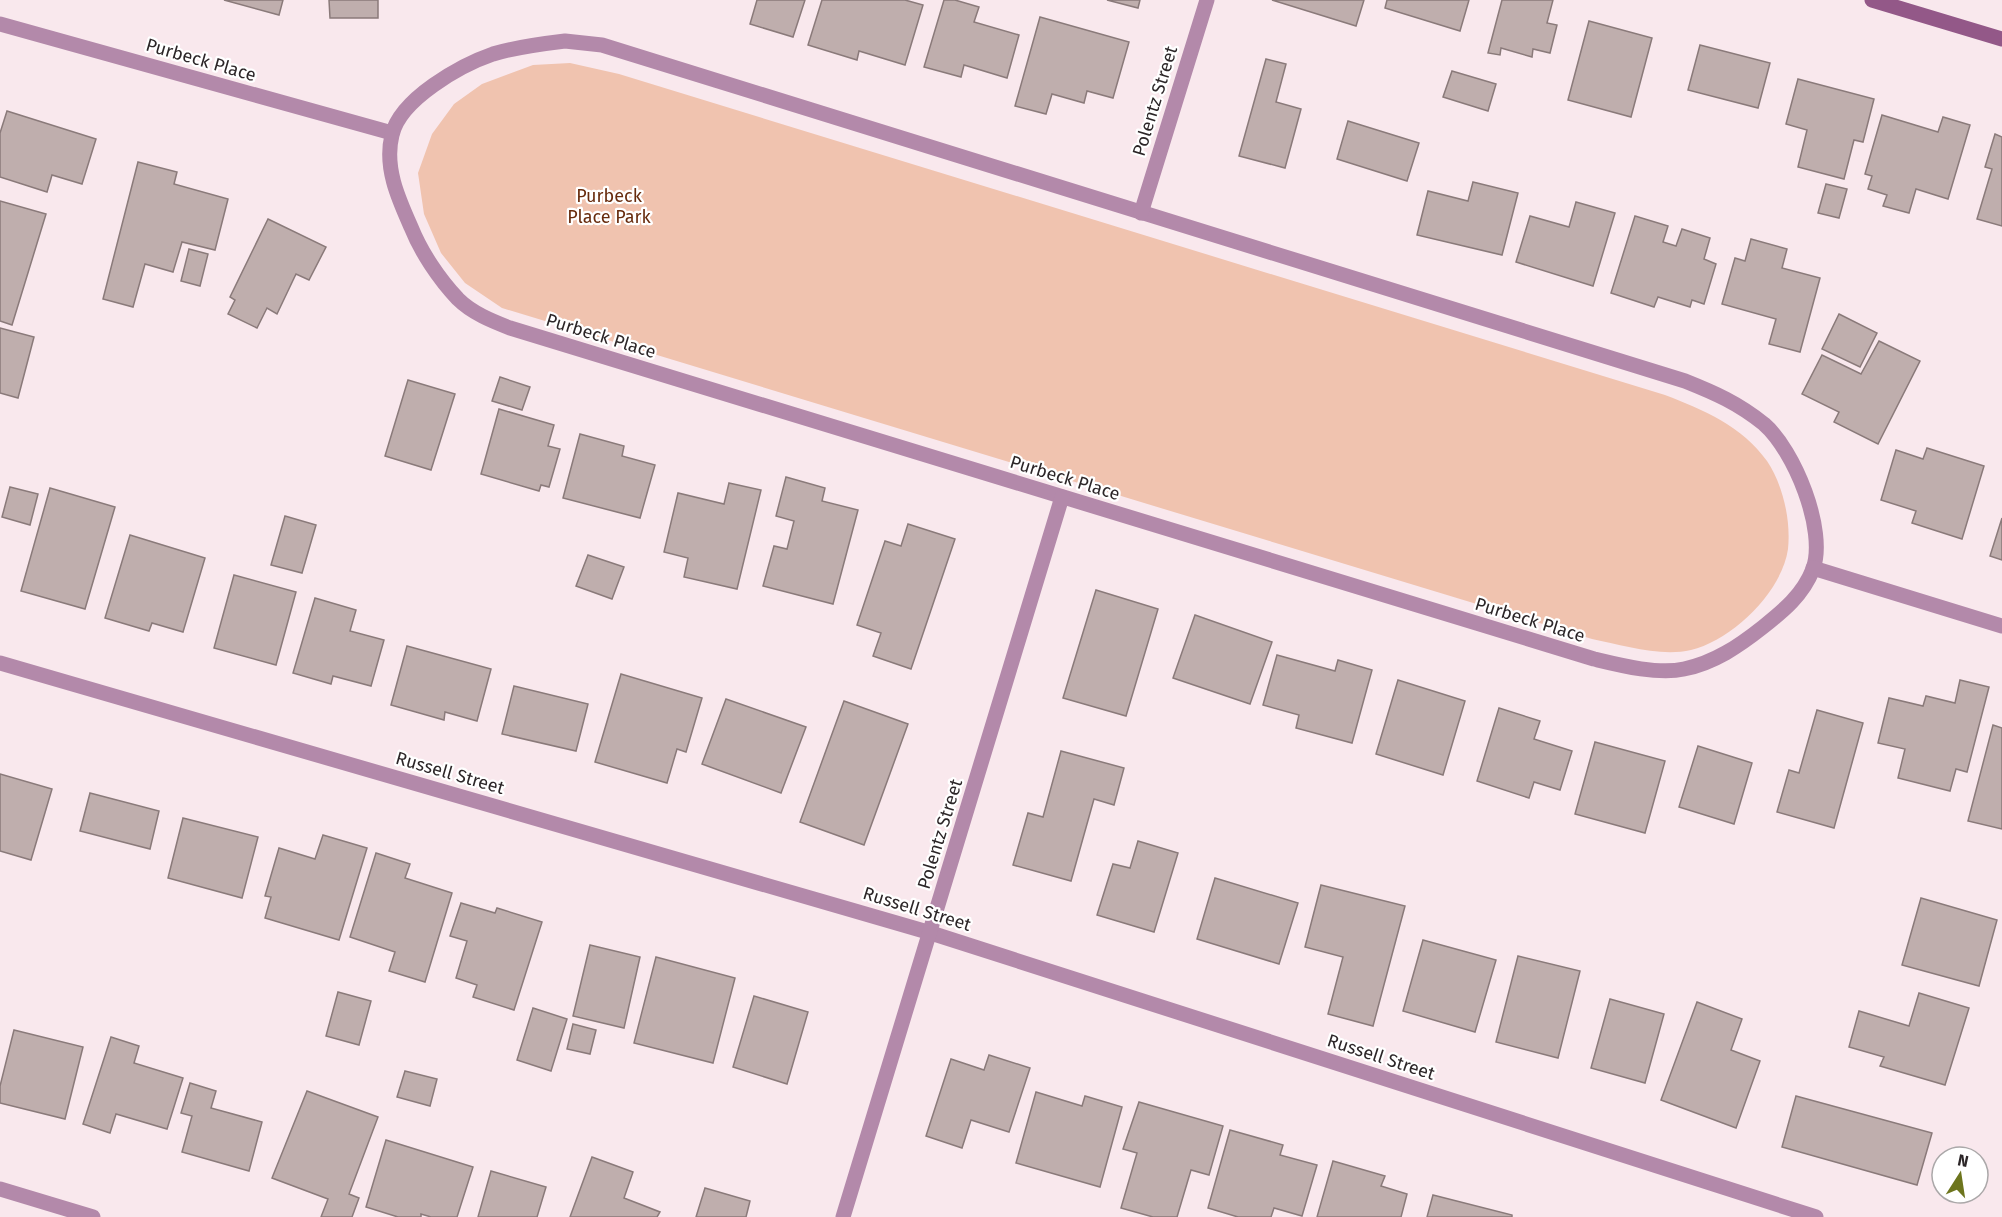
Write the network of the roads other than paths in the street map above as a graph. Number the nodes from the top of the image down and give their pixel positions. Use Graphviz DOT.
graph roads {
  1 [pos="1207,0"];
  2 [pos="1872,0"];
  3 [pos="0,24"];
  4 [pos="2002,39"];
  5 [pos="392,133"];
  6 [pos="1141,213"];
  7 [pos="1062,497"];
  8 [pos="1813,568"];
  9 [pos="2002,626"];
  10 [pos="0,663"];
  11 [pos="931,933"];
  12 [pos="0,1189"];
  13 [pos="93,1217"];
  14 [pos="843,1217"];
  15 [pos="1816,1217"];
  1 -- 6 [label="street, Polentz Street"];
  2 -- 4 [label="street"];
  3 -- 5 [label="street, Purbeck Place"];
  5 -- 6 [label="street, Purbeck Place"];
  5 -- 7 [label="street, Purbeck Place"];
  6 -- 8 [label="street, Purbeck Place"];
  7 -- 8 [label="street, Purbeck Place"];
  7 -- 11 [label="street, Polentz Street"];
  8 -- 9 [label="street"];
  10 -- 11 [label="street, Russell Street"];
  11 -- 14 [label="street, Polentz Street"];
  11 -- 15 [label="street, Russell Street"];
  12 -- 13 [label="street"];
}
